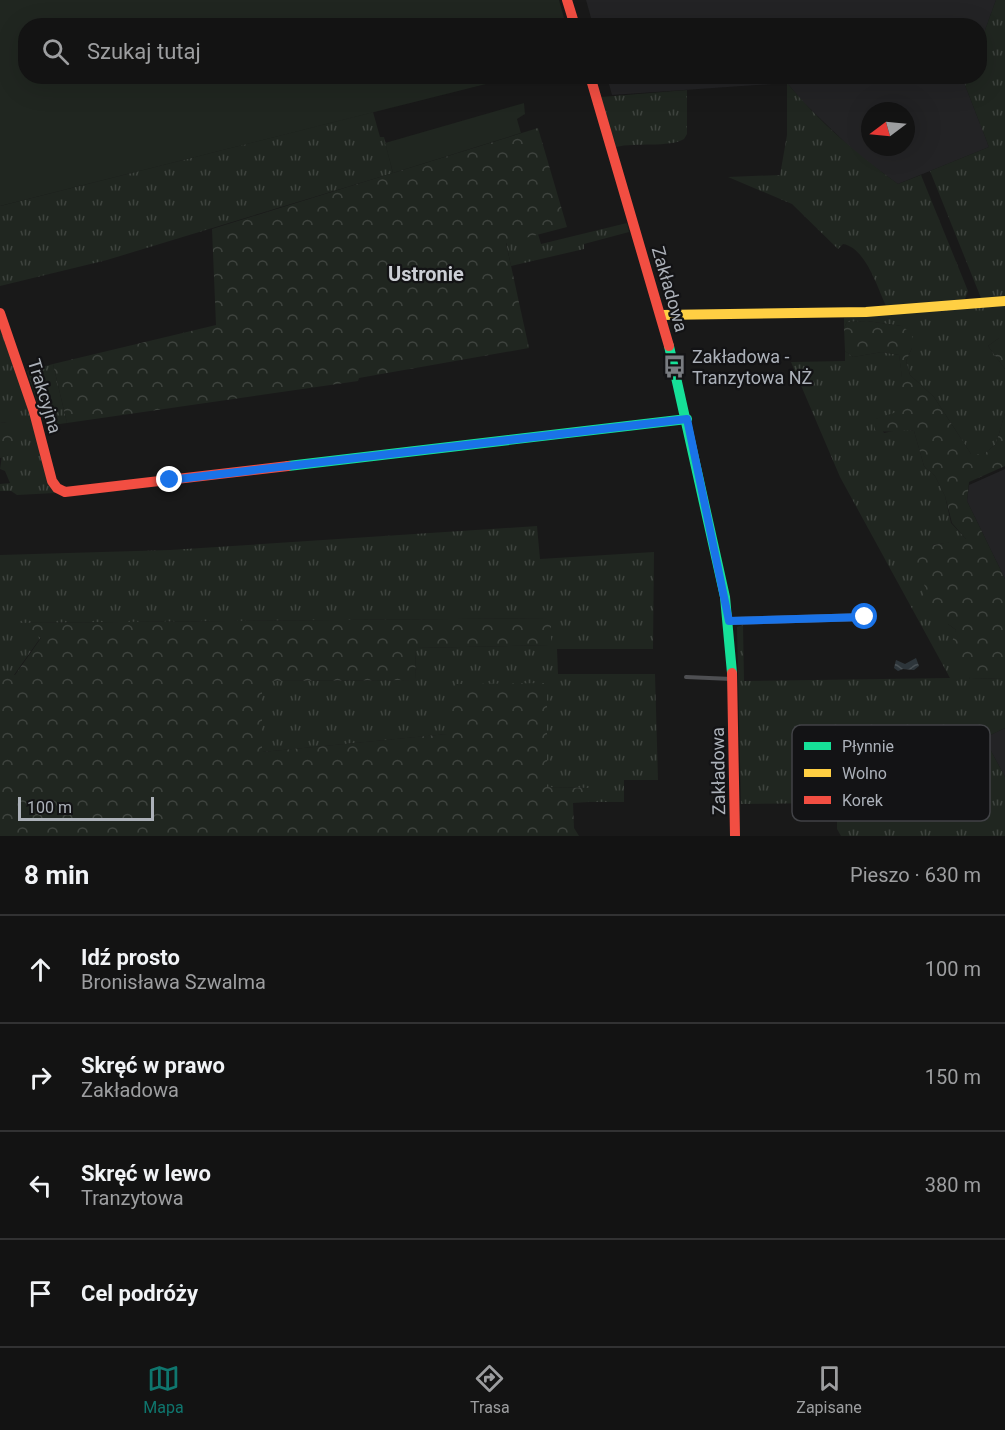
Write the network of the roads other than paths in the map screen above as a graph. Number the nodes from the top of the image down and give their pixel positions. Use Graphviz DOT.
graph roads {
  1 [pos="567,0"];
  2 [pos="573,18"];
  3 [pos="592,84"];
  4 [pos="1005,301"];
  5 [pos="0,313"];
  6 [pos="661,315"];
  7 [pos="687,419"];
  8 [pos="865,617"];
  9 [pos="729,621"];
  10 [pos="686,677"];
  11 [pos="733,679"];
  12 [pos="735,836"];
  1 -- 2 [label="street"];
  3 -- 6 [label="street, Zakładowa"];
  4 -- 6 [label="street"];
  5 -- 7 [label="street, Trakcyjna"];
  6 -- 7 [label="street, Zakładowa"];
  7 -- 9 [label="street, Zakładowa"];
  8 -- 9 [label="street"];
  9 -- 11 [label="street, Zakładowa"];
  10 -- 11 [label="lane"];
  11 -- 12 [label="street, Zakładowa"];
}
